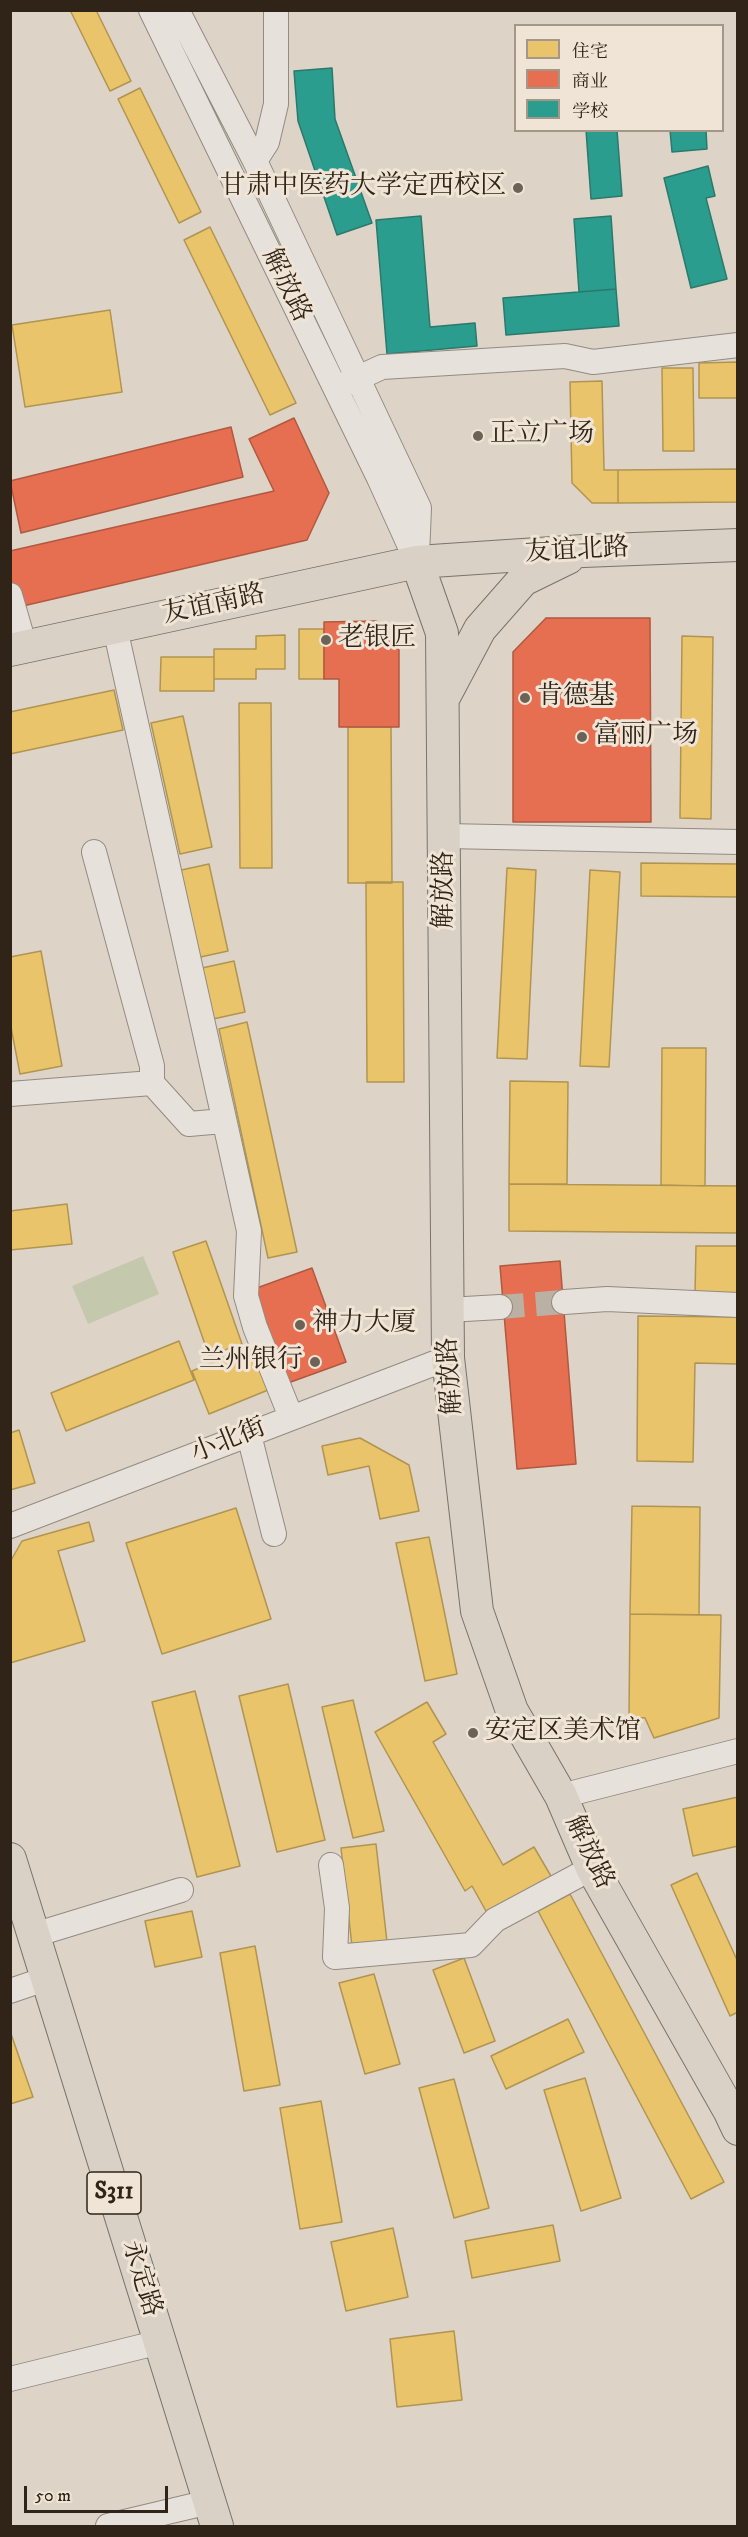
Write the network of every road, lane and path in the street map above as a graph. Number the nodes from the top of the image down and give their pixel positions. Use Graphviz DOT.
graph roads {
  1 [pos="151,10"];
  2 [pos="177,10"];
  3 [pos="276,10"];
  4 [pos="255,162"];
  5 [pos="738,345"];
  6 [pos="358,378"];
  7 [pos="335,388"];
  8 [pos="738,545"];
  9 [pos="583,551"];
  10 [pos="417,562"];
  11 [pos="10,595"];
  12 [pos="115,627"];
  13 [pos="18,649"];
  14 [pos="443,699"];
  15 [pos="446,836"];
  16 [pos="738,842"];
  17 [pos="93,852"];
  18 [pos="152,1083"];
  19 [pos="10,1094"];
  20 [pos="223,1121"];
  21 [pos="564,1302"];
  22 [pos="738,1305"];
  23 [pos="500,1307"];
  24 [pos="448,1310"];
  25 [pos="448,1358"];
  26 [pos="291,1417"];
  27 [pos="249,1435"];
  28 [pos="10,1526"];
  29 [pos="274,1534"];
  30 [pos="738,1751"];
  31 [pos="561,1796"];
  32 [pos="10,1859"];
  33 [pos="331,1865"];
  34 [pos="592,1868"];
  35 [pos="181,1890"];
  36 [pos="34,1935"];
  37 [pos="48,1978"];
  38 [pos="10,1991"];
  39 [pos="738,2129"];
  40 [pos="160,2342"];
  41 [pos="10,2379"];
  42 [pos="213,2514"];
  43 [pos="108,2526"];
  1 -- 7 [label="street, 解放路"];
  2 -- 4 [label="street, 解放路"];
  3 -- 4 [label="street"];
  4 -- 6 [label="street, 解放路"];
  5 -- 6 [label="street"];
  6 -- 7 [label="street"];
  6 -- 10 [label="street, 解放路"];
  7 -- 10 [label="street, 解放路"];
  8 -- 9 [label="main road, 友谊北路"];
  9 -- 10 [label="main road, 友谊北路"];
  9 -- 14 [label="main road"];
  10 -- 12 [label="main road, 友谊南路"];
  10 -- 14 [label="main road, 解放路"];
  11 -- 13 [label="street"];
  12 -- 13 [label="main road, 友谊南路"];
  12 -- 20 [label="street"];
  14 -- 15 [label="main road, 解放路"];
  15 -- 16 [label="street"];
  15 -- 24 [label="main road, 解放路"];
  17 -- 18 [label="street"];
  18 -- 19 [label="street"];
  18 -- 20 [label="street"];
  20 -- 26 [label="street"];
  21 -- 22 [label="street"];
  23 -- 24 [label="street"];
  24 -- 25 [label="main road, 解放路"];
  25 -- 26 [label="street, 小北街"];
  25 -- 31 [label="main road, 解放路"];
  26 -- 27 [label="street, 小北街"];
  27 -- 28 [label="street, 小北街"];
  27 -- 29 [label="street"];
  30 -- 31 [label="street"];
  31 -- 34 [label="main road, 解放路"];
  32 -- 36 [label="main road, 永定路 / S311"];
  33 -- 34 [label="street"];
  34 -- 39 [label="main road, 解放路"];
  35 -- 36 [label="street"];
  36 -- 37 [label="main road, 永定路 / S311"];
  37 -- 38 [label="street"];
  37 -- 40 [label="main road, 永定路 / S311"];
  40 -- 41 [label="street"];
  40 -- 42 [label="main road, 永定路 / S311"];
  42 -- 43 [label="street"];
}
